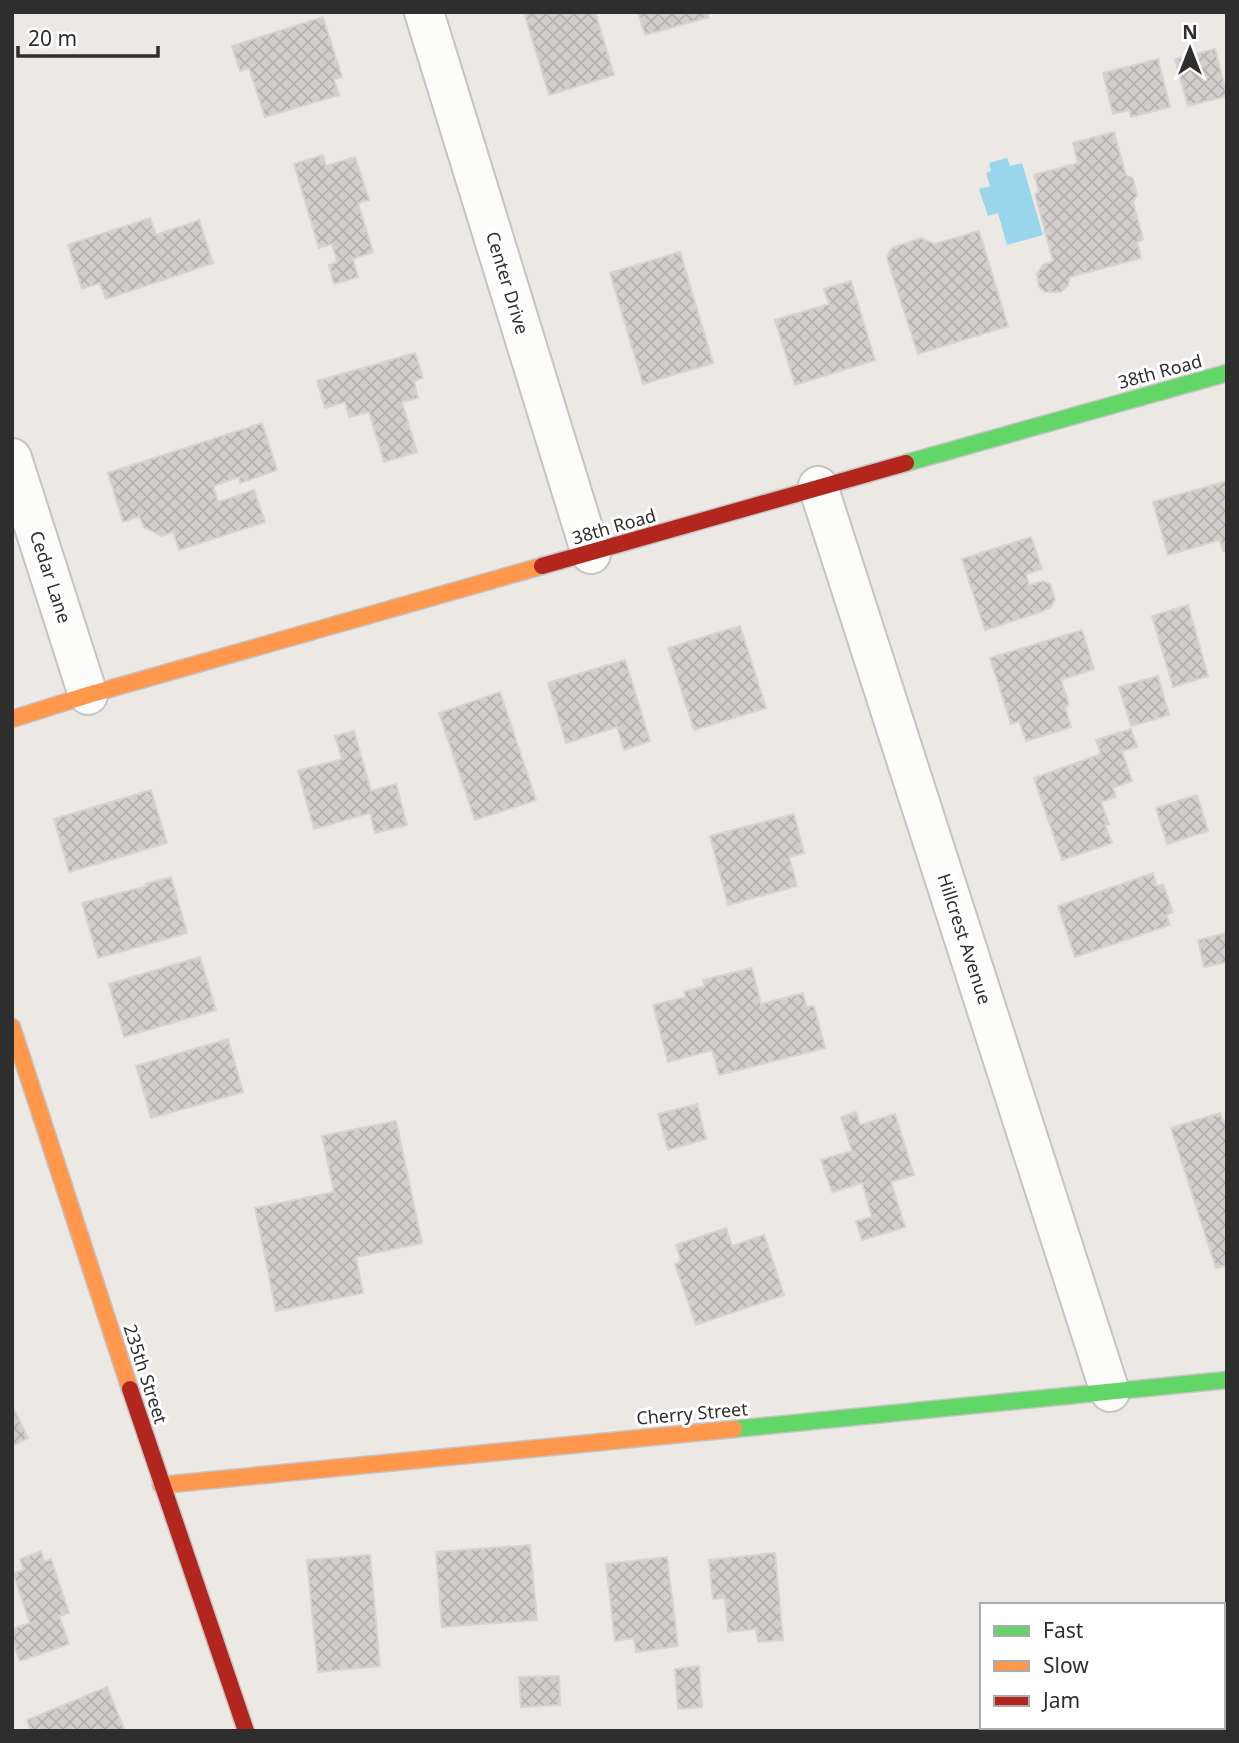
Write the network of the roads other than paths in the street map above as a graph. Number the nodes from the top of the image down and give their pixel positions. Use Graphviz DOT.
graph roads {
  1 [pos="424,12"];
  2 [pos="1227,373"];
  3 [pos="12,458"];
  4 [pos="818,486"];
  5 [pos="591,554"];
  6 [pos="88,695"];
  7 [pos="12,719"];
  8 [pos="12,1027"];
  9 [pos="1227,1380"];
  10 [pos="1110,1392"];
  11 [pos="161,1485"];
  12 [pos="246,1731"];
  1 -- 5 [label="street, Center Drive"];
  2 -- 4 [label="street, 38th Road"];
  3 -- 6 [label="street, Cedar Lane"];
  4 -- 5 [label="street, 38th Road"];
  4 -- 10 [label="street, Hillcrest Avenue"];
  5 -- 6 [label="street, 38th Road"];
  6 -- 7 [label="street, 38th Road"];
  8 -- 11 [label="street, 235th Street"];
  9 -- 10 [label="street, Cherry Street"];
  10 -- 11 [label="street, Cherry Street"];
  11 -- 12 [label="street, 235th Street"];
}
